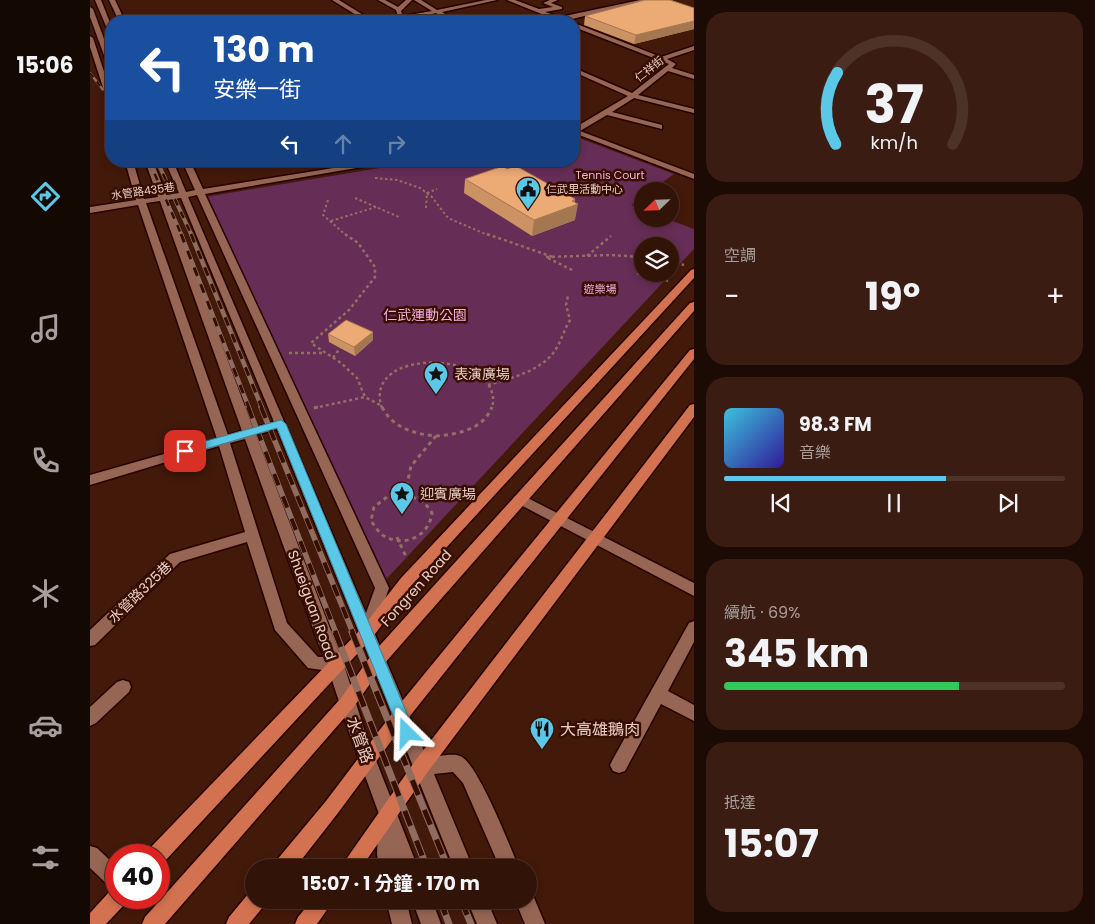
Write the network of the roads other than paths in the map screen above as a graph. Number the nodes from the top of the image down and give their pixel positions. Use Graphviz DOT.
graph roads {
  1 [pos="98,0"];
  2 [pos="112,0"];
  3 [pos="334,0"];
  4 [pos="381,0"];
  5 [pos="408,0"];
  6 [pos="417,0"];
  7 [pos="494,0"];
  8 [pos="510,0"];
  9 [pos="555,0"];
  10 [pos="647,0"];
  11 [pos="622,6"];
  12 [pos="90,9"];
  13 [pos="633,9"];
  14 [pos="400,10"];
  15 [pos="438,11"];
  16 [pos="539,11"];
  17 [pos="119,15"];
  18 [pos="360,15"];
  19 [pos="400,15"];
  20 [pos="420,15"];
  21 [pos="444,15"];
  22 [pos="549,15"];
  23 [pos="105,16"];
  24 [pos="580,16"];
  25 [pos="580,27"];
  26 [pos="90,38"];
  27 [pos="694,48"];
  28 [pos="105,50"];
  29 [pos="662,59"];
  30 [pos="100,67"];
  31 [pos="105,67"];
  32 [pos="90,68"];
  33 [pos="669,69"];
  34 [pos="580,73"];
  35 [pos="694,77"];
  36 [pos="105,83"];
  37 [pos="633,96"];
  38 [pos="694,111"];
  39 [pos="606,112"];
  40 [pos="580,127"];
  41 [pos="660,127"];
  42 [pos="580,133"];
  43 [pos="131,167"];
  44 [pos="150,167"];
  45 [pos="172,167"];
  46 [pos="189,167"];
  47 [pos="358,167"];
  48 [pos="694,177"];
  49 [pos="200,194"];
  50 [pos="184,196"];
  51 [pos="164,200"];
  52 [pos="142,203"];
  53 [pos="90,210"];
  54 [pos="690,269"];
  55 [pos="694,305"];
  56 [pos="694,352"];
  57 [pos="694,408"];
  58 [pos="281,424"];
  59 [pos="248,432"];
  60 [pos="223,439"];
  61 [pos="90,480"];
  62 [pos="520,499"];
  63 [pos="559,519"];
  64 [pos="252,535"];
  65 [pos="595,538"];
  66 [pos="694,590"];
  67 [pos="694,627"];
  68 [pos="367,633"];
  69 [pos="90,640"];
  70 [pos="378,659"];
  71 [pos="336,665"];
  72 [pos="123,687"];
  73 [pos="658,694"];
  74 [pos="347,703"];
  75 [pos="694,714"];
  76 [pos="400,716"];
  77 [pos="90,718"];
  78 [pos="367,758"];
  79 [pos="619,765"];
  80 [pos="421,767"];
  81 [pos="387,814"];
  82 [pos="167,844"];
  83 [pos="90,855"];
  84 [pos="289,859"];
  85 [pos="355,859"];
  86 [pos="387,859"];
  87 [pos="405,859"];
  88 [pos="460,859"];
  89 [pos="506,859"];
  90 [pos="105,869"];
  91 [pos="107,909"];
  92 [pos="248,909"];
  93 [pos="317,909"];
  94 [pos="398,909"];
  95 [pos="425,909"];
  96 [pos="481,909"];
  97 [pos="529,909"];
  98 [pos="93,924"];
  99 [pos="152,924"];
  100 [pos="236,924"];
  101 [pos="305,924"];
  102 [pos="402,924"];
  103 [pos="431,924"];
  104 [pos="487,924"];
  105 [pos="535,924"];
  1 -- 23 [label="street"];
  2 -- 17 [label="street"];
  3 -- 18 [label="street"];
  4 -- 14 [label="street"];
  5 -- 14 [label="street"];
  6 -- 15 [label="street"];
  7 -- 15 [label="street"];
  8 -- 16 [label="street"];
  9 -- 16 [label="street"];
  10 -- 11 [label="street"];
  11 -- 13 [label="street"];
  11 -- 24 [label="street"];
  12 -- 28 [label="street"];
  14 -- 19 [label="street"];
  15 -- 20 [label="street"];
  15 -- 21 [label="street"];
  16 -- 22 [label="street"];
  25 -- 29 [label="street, 仁祥街"];
  26 -- 30 [label="street"];
  27 -- 29 [label="street"];
  29 -- 33 [label="street, 仁祥街"];
  30 -- 31 [label="street"];
  30 -- 32 [label="street"];
  30 -- 36 [label="street"];
  33 -- 35 [label="street"];
  33 -- 37 [label="street, 仁祥街"];
  34 -- 37 [label="street"];
  37 -- 38 [label="street"];
  37 -- 39 [label="street, 仁祥街"];
  39 -- 40 [label="street, 仁祥街"];
  39 -- 41 [label="street"];
  42 -- 48 [label="street"];
  43 -- 52 [label="street, Shueiguan Road"];
  44 -- 51 [label="street, Shueiguan Road"];
  45 -- 50 [label="street"];
  46 -- 49 [label="street"];
  47 -- 49 [label="street"];
  49 -- 50 [label="street, 水管路435巷"];
  49 -- 68 [label="street"];
  50 -- 51 [label="street, 水管路435巷"];
  50 -- 58 [label="street"];
  51 -- 52 [label="street, 水管路435巷"];
  51 -- 59 [label="street, Shueiguan Road"];
  52 -- 53 [label="street, 水管路435巷"];
  52 -- 60 [label="street, Shueiguan Road"];
  54 -- 68 [label="main road, Fongren Road"];
  55 -- 62 [label="main road, Fongren Road"];
  56 -- 63 [label="main road"];
  57 -- 65 [label="main road"];
  58 -- 59 [label="street"];
  58 -- 68 [label="street"];
  59 -- 60 [label="street"];
  59 -- 71 [label="street, Shueiguan Road"];
  60 -- 61 [label="street"];
  60 -- 64 [label="street, Shueiguan Road"];
  62 -- 63 [label="street"];
  62 -- 70 [label="main road, Fongren Road"];
  63 -- 65 [label="street"];
  63 -- 76 [label="main road"];
  64 -- 69 [label="street, 水管路325巷"];
  64 -- 71 [label="street, Shueiguan Road"];
  65 -- 66 [label="street"];
  65 -- 80 [label="main road"];
  67 -- 73 [label="street"];
  68 -- 70 [label="street"];
  68 -- 71 [label="main road, Fongren Road"];
  70 -- 74 [label="main road, Fongren Road"];
  70 -- 76 [label="street"];
  71 -- 74 [label="street, 水管路"];
  71 -- 82 [label="main road, Fongren Road"];
  72 -- 77 [label="street"];
  73 -- 75 [label="street"];
  73 -- 79 [label="street"];
  74 -- 78 [label="street, 水管路"];
  74 -- 99 [label="main road, Fongren Road"];
  76 -- 78 [label="main road"];
  76 -- 80 [label="street"];
  78 -- 81 [label="street, 水管路"];
  78 -- 84 [label="main road"];
  80 -- 81 [label="main road"];
  80 -- 88 [label="street"];
  80 -- 89 [label="street"];
  81 -- 85 [label="main road"];
  81 -- 86 [label="street"];
  81 -- 87 [label="street"];
  83 -- 90 [label="street"];
  91 -- 98 [label="main road"];
  92 -- 100 [label="main road"];
  93 -- 101 [label="main road"];
  94 -- 102 [label="street"];
  95 -- 103 [label="street"];
  96 -- 104 [label="street"];
  97 -- 105 [label="street"];
}
